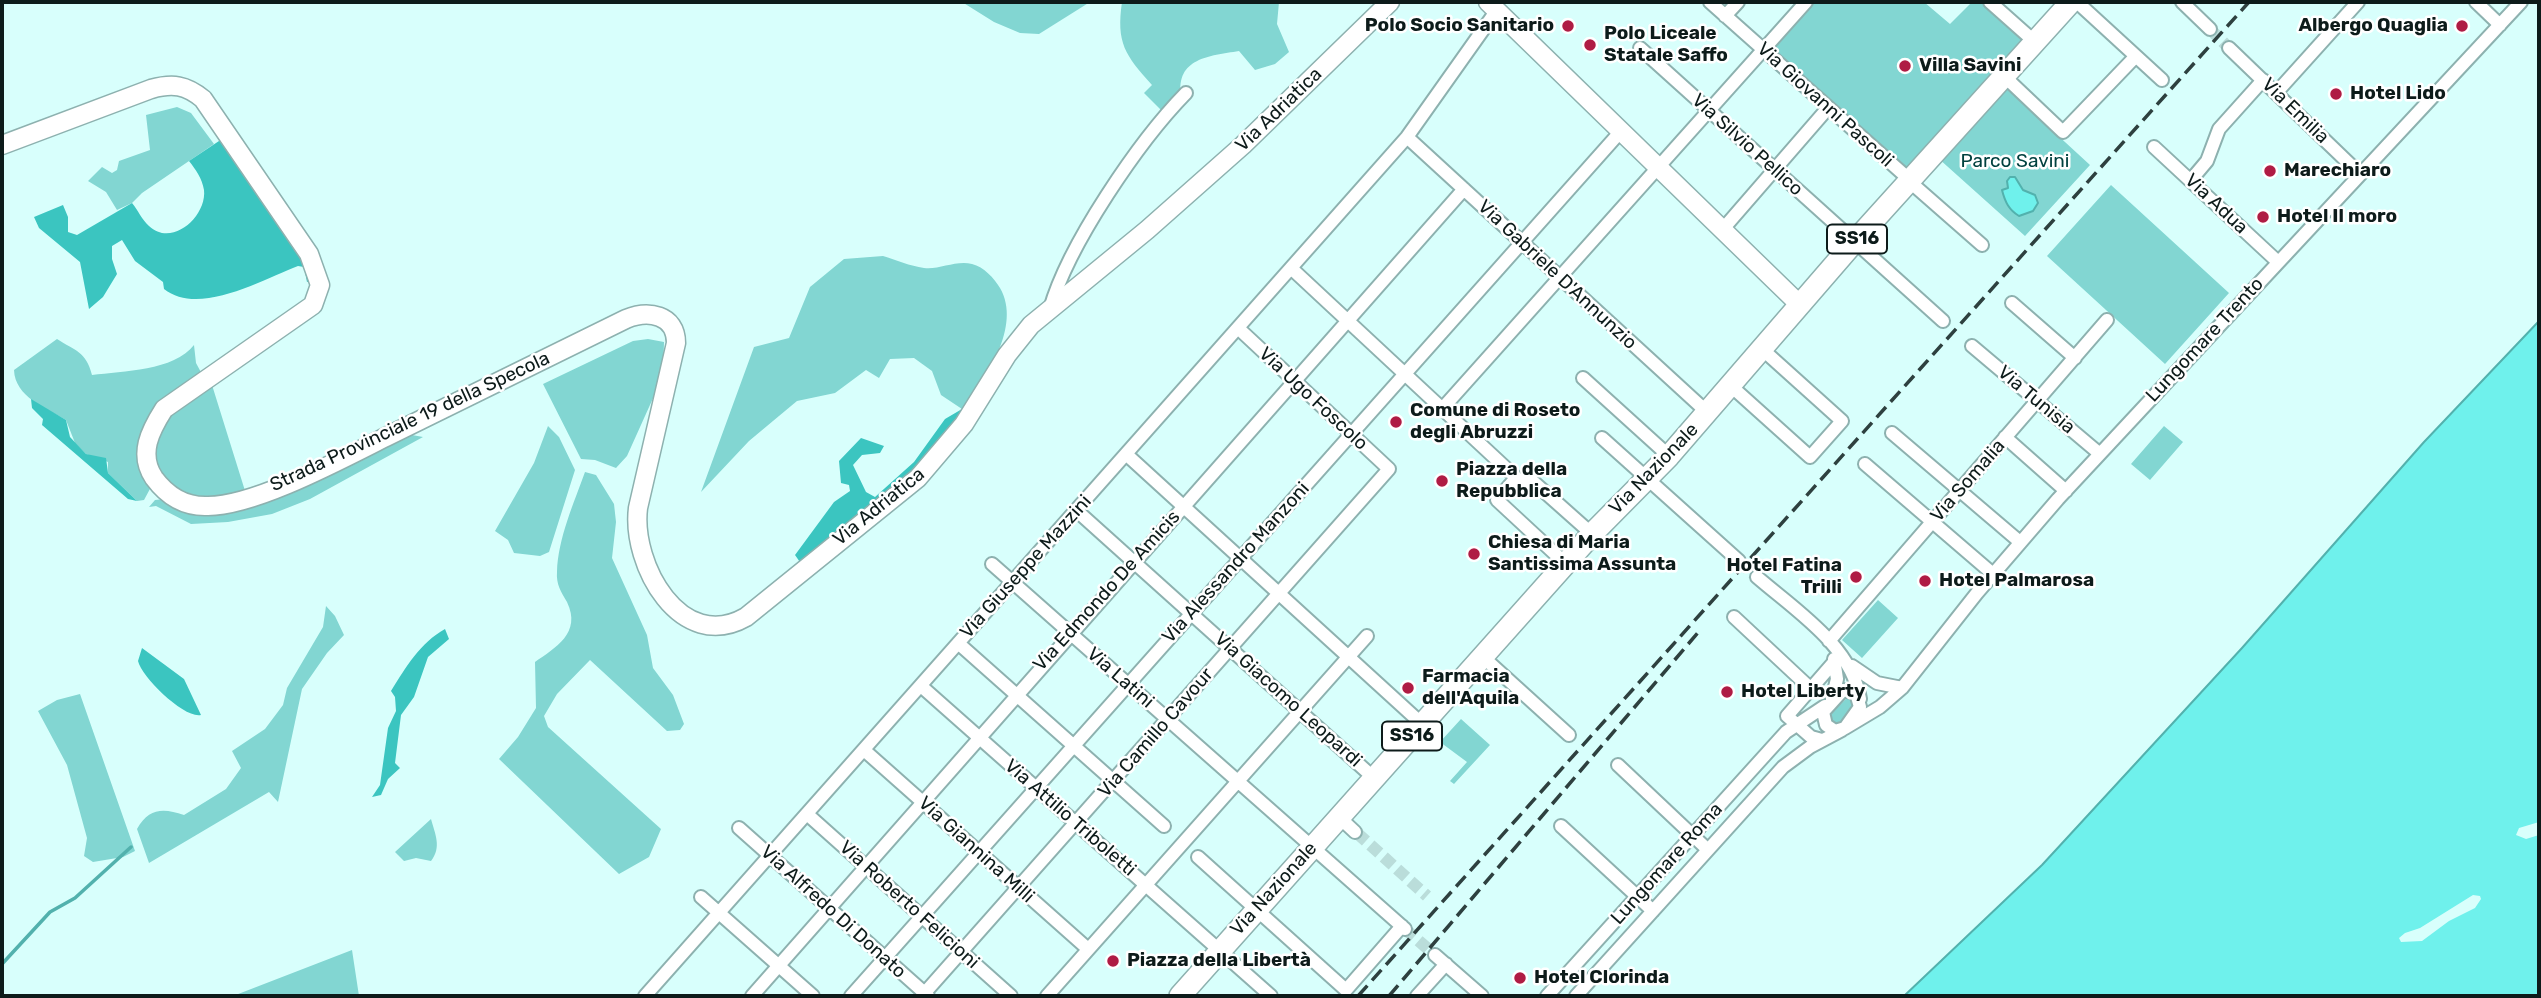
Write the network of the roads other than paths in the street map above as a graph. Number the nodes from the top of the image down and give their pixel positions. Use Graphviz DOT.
graph roads {
  1 [pos="1390,2"];
  2 [pos="1710,2"];
  3 [pos="1738,2"];
  4 [pos="1806,2"];
  5 [pos="1990,2"];
  6 [pos="2070,2"];
  7 [pos="2077,2"];
  8 [pos="2182,2"];
  9 [pos="2358,2"];
  10 [pos="2476,2"];
  11 [pos="2521,2"];
  12 [pos="1492,6"];
  13 [pos="1726,16"];
  14 [pos="2500,24"];
  15 [pos="2210,29"];
  16 [pos="2035,41"];
  17 [pos="1640,48"];
  18 [pos="2229,48"];
  19 [pos="1764,50"];
  20 [pos="2136,56"];
  21 [pos="2004,76"];
  22 [pos="2162,80"];
  23 [pos="2263,80"];
  24 [pos="1186,93"];
  25 [pos="2276,93"];
  26 [pos="1828,108"];
  27 [pos="1709,110"];
  28 [pos="1622,130"];
  29 [pos="1407,137"];
  30 [pos="2,145"];
  31 [pos="2154,146"];
  32 [pos="1659,165"];
  33 [pos="1775,169"];
  34 [pos="2360,174"];
  35 [pos="2191,180"];
  36 [pos="1910,181"];
  37 [pos="1464,189"];
  38 [pos="1723,229"];
  39 [pos="1855,241"];
  40 [pos="1522,242"];
  41 [pos="1982,245"];
  42 [pos="2278,262"];
  43 [pos="1291,268"];
  44 [pos="1559,276"];
  45 [pos="2012,303"];
  46 [pos="1800,305"];
  47 [pos="1050,309"];
  48 [pos="629,317"];
  49 [pos="2107,320"];
  50 [pos="1347,321"];
  51 [pos="1943,321"];
  52 [pos="1238,328"];
  53 [pos="1972,346"];
  54 [pos="1762,349"];
  55 [pos="2075,358"];
  56 [pos="1404,374"];
  57 [pos="1583,378"];
  58 [pos="1294,380"];
  59 [pos="1731,386"];
  60 [pos="2037,401"];
  61 [pos="1442,409"];
  62 [pos="1708,413"];
  63 [pos="1892,433"];
  64 [pos="1351,434"];
  65 [pos="1602,438"];
  66 [pos="2006,438"];
  67 [pos="1126,454"];
  68 [pos="2100,454"];
  69 [pos="1669,456"];
  70 [pos="1866,464"];
  71 [pos="1389,469"];
  72 [pos="1647,478"];
  73 [pos="1520,481"];
  74 [pos="1959,491"];
  75 [pos="2066,491"];
  76 [pos="1183,505"];
  77 [pos="1076,510"];
  78 [pos="1932,522"];
  79 [pos="1591,534"];
  80 [pos="2020,542"];
  81 [pos="1241,558"];
  82 [pos="1133,561"];
  83 [pos="1739,561"];
  84 [pos="1565,563"];
  85 [pos="992,564"];
  86 [pos="1993,574"];
  87 [pos="1757,577"];
  88 [pos="1012,582"];
  89 [pos="1279,593"];
  90 [pos="1192,613"];
  91 [pos="1734,617"];
  92 [pos="1070,633"];
  93 [pos="1367,636"];
  94 [pos="1826,639"];
  95 [pos="958,643"];
  96 [pos="1230,648"];
  97 [pos="1348,657"];
  98 [pos="1483,657"];
  99 [pos="1843,662"];
  100 [pos="1128,684"];
  101 [pos="921,686"];
  102 [pos="1810,688"];
  103 [pos="1902,688"];
  104 [pos="1856,693"];
  105 [pos="1016,694"];
  106 [pos="1826,706"];
  107 [pos="1300,711"];
  108 [pos="1167,719"];
  109 [pos="1422,724"];
  110 [pos="1792,729"];
  111 [pos="1844,729"];
  112 [pos="1569,735"];
  113 [pos="1807,735"];
  114 [pos="978,737"];
  115 [pos="1822,740"];
  116 [pos="1074,746"];
  117 [pos="864,750"];
  118 [pos="1791,759"];
  119 [pos="1618,765"];
  120 [pos="1374,778"];
  121 [pos="1113,781"];
  122 [pos="1238,781"];
  123 [pos="1036,788"];
  124 [pos="922,802"];
  125 [pos="807,814"];
  126 [pos="1339,817"];
  127 [pos="1076,823"];
  128 [pos="1164,826"];
  129 [pos="1561,826"];
  130 [pos="739,828"];
  131 [pos="1355,832"];
  132 [pos="1693,836"];
  133 [pos="1312,847"];
  134 [pos="1707,849"];
  135 [pos="979,852"];
  136 [pos="769,856"];
  137 [pos="1198,857"];
  138 [pos="865,867"];
  139 [pos="1145,884"];
  140 [pos="1019,887"];
  141 [pos="702,897"];
  142 [pos="1638,897"];
  143 [pos="829,909"];
  144 [pos="1256,909"];
  145 [pos="1653,911"];
  146 [pos="719,913"];
  147 [pos="922,917"];
  148 [pos="1088,949"];
  149 [pos="1220,951"];
  150 [pos="961,952"];
  151 [pos="1435,955"];
  152 [pos="885,958"];
  153 [pos="1446,964"];
  154 [pos="779,965"];
  155 [pos="925,995"];
  156 [pos="645,996"];
  157 [pos="752,996"];
  158 [pos="813,996"];
  159 [pos="851,996"];
  160 [pos="1011,996"];
  161 [pos="1047,996"];
  162 [pos="1180,996"];
  163 [pos="1271,996"];
  164 [pos="1417,996"];
  165 [pos="1482,996"];
  166 [pos="1547,996"];
  167 [pos="1576,996"];
  1 -- 47 [label="main road, Via Adriatica"];
  2 -- 13 [label="street, Via Giovanni Pascoli"];
  3 -- 13 [label="street"];
  4 -- 19 [label="street"];
  5 -- 16 [label="street"];
  6 -- 16 [label="main road, Via Nazionale / SS16"];
  7 -- 20 [label="street"];
  8 -- 15 [label="street"];
  9 -- 25 [label="street"];
  10 -- 14 [label="street"];
  11 -- 14 [label="street, Lungomare Trento"];
  12 -- 28 [label="main road"];
  12 -- 29 [label="street, Via Giuseppe Mazzini"];
  13 -- 19 [label="street, Via Giovanni Pascoli"];
  14 -- 34 [label="street, Lungomare Trento"];
  16 -- 21 [label="main road, Via Nazionale / SS16"];
  17 -- 27 [label="street, Via Silvio Pellico"];
  18 -- 23 [label="street, Via Emilia"];
  19 -- 26 [label="street, Via Giovanni Pascoli"];
  19 -- 27 [label="street"];
  20 -- 21 [label="street"];
  20 -- 22 [label="street"];
  21 -- 36 [label="main road, Via Nazionale / SS16"];
  23 -- 25 [label="street, Via Emilia"];
  23 -- 35 [label="street"];
  24 -- 47 [label="street"];
  25 -- 34 [label="street, Via Emilia"];
  26 -- 33 [label="street"];
  26 -- 36 [label="street, Via Giovanni Pascoli"];
  27 -- 32 [label="street"];
  27 -- 33 [label="street, Via Silvio Pellico"];
  28 -- 32 [label="main road"];
  28 -- 40 [label="street, Via Alessandro Manzoni"];
  29 -- 37 [label="street, Via Gabriele D'Annunzio"];
  29 -- 43 [label="street, Via Giuseppe Mazzini"];
  30 -- 48 [label="main road, Strada Provinciale 19 della Specola"];
  31 -- 35 [label="street, Via Adua"];
  32 -- 38 [label="main road"];
  32 -- 44 [label="street"];
  33 -- 38 [label="street"];
  33 -- 39 [label="street, Via Silvio Pellico"];
  34 -- 42 [label="street, Lungomare Trento"];
  35 -- 42 [label="street, Via Adua"];
  36 -- 39 [label="main road, Via Nazionale / SS16"];
  36 -- 41 [label="street, Via Giovanni Pascoli"];
  37 -- 40 [label="street, Via Gabriele D'Annunzio"];
  37 -- 50 [label="street, Via Edmondo De Amicis"];
  38 -- 46 [label="main road"];
  39 -- 46 [label="main road, Via Nazionale / SS16"];
  39 -- 51 [label="street, Via Silvio Pellico"];
  40 -- 44 [label="street, Via Gabriele D'Annunzio"];
  40 -- 56 [label="street, Via Alessandro Manzoni"];
  42 -- 68 [label="street, Lungomare Trento"];
  43 -- 50 [label="street"];
  43 -- 52 [label="street, Via Giuseppe Mazzini"];
  44 -- 61 [label="street"];
  44 -- 62 [label="street, Via Gabriele D'Annunzio"];
  45 -- 55 [label="street"];
  46 -- 54 [label="main road, Via Nazionale / SS16"];
  47 -- 48 [label="main road, Via Adriatica"];
  49 -- 55 [label="street, Via Somalia"];
  50 -- 56 [label="street"];
  50 -- 58 [label="street, Via Edmondo De Amicis"];
  52 -- 58 [label="street, Via Ugo Foscolo"];
  52 -- 67 [label="street, Via Giuseppe Mazzini"];
  53 -- 60 [label="street, Via Tunisia"];
  54 -- 59 [label="main road, Via Nazionale / SS16"];
  54 -- 59 [label="street"];
  55 -- 60 [label="street, Via Somalia"];
  56 -- 61 [label="street"];
  56 -- 64 [label="street, Via Alessandro Manzoni"];
  57 -- 69 [label="street"];
  58 -- 64 [label="street, Via Ugo Foscolo"];
  58 -- 76 [label="street, Via Edmondo De Amicis"];
  59 -- 62 [label="main road, Via Nazionale / SS16"];
  60 -- 66 [label="street, Via Somalia"];
  60 -- 68 [label="street, Via Tunisia"];
  61 -- 73 [label="street"];
  62 -- 69 [label="main road, Via Nazionale / SS16"];
  63 -- 74 [label="street"];
  64 -- 71 [label="street, Via Ugo Foscolo"];
  64 -- 81 [label="street, Via Alessandro Manzoni"];
  65 -- 72 [label="street"];
  66 -- 74 [label="street, Via Somalia"];
  66 -- 75 [label="street"];
  67 -- 76 [label="street"];
  67 -- 77 [label="street, Via Giuseppe Mazzini"];
  68 -- 75 [label="street, Lungomare Trento"];
  69 -- 72 [label="main road, Via Nazionale / SS16"];
  70 -- 78 [label="street"];
  71 -- 89 [label="street, Via Camillo Cavour"];
  72 -- 79 [label="main road, Via Nazionale / SS16"];
  72 -- 83 [label="street"];
  73 -- 79 [label="street"];
  73 -- 84 [label="street"];
  74 -- 78 [label="street, Via Somalia"];
  74 -- 80 [label="street"];
  75 -- 80 [label="street, Lungomare Trento"];
  76 -- 81 [label="street"];
  76 -- 82 [label="street, Via Edmondo De Amicis"];
  77 -- 82 [label="street, Via Giacomo Leopardi"];
  77 -- 88 [label="street, Via Giuseppe Mazzini"];
  78 -- 86 [label="street"];
  78 -- 94 [label="street, Via Somalia"];
  79 -- 84 [label="main road, Via Nazionale / SS16"];
  80 -- 86 [label="street, Lungomare Trento"];
  81 -- 89 [label="street"];
  81 -- 90 [label="street, Via Alessandro Manzoni"];
  82 -- 90 [label="street, Via Giacomo Leopardi"];
  82 -- 92 [label="street, Via Edmondo De Amicis"];
  84 -- 98 [label="main road, Via Nazionale / SS16"];
  85 -- 88 [label="street, Via Latini"];
  86 -- 103 [label="street, Lungomare Trento"];
  87 -- 94 [label="street"];
  88 -- 92 [label="street, Via Latini"];
  88 -- 95 [label="street, Via Giuseppe Mazzini"];
  89 -- 96 [label="street, Via Camillo Cavour"];
  89 -- 97 [label="street"];
  90 -- 96 [label="street, Via Giacomo Leopardi"];
  90 -- 100 [label="street, Via Alessandro Manzoni"];
  91 -- 102 [label="street"];
  92 -- 100 [label="street, Via Latini"];
  92 -- 105 [label="street, Via Edmondo De Amicis"];
  93 -- 97 [label="street"];
  94 -- 99 [label="street"];
  95 -- 101 [label="street, Via Giuseppe Mazzini"];
  95 -- 105 [label="street"];
  96 -- 107 [label="street, Via Giacomo Leopardi"];
  96 -- 108 [label="street, Via Camillo Cavour"];
  97 -- 107 [label="street"];
  97 -- 109 [label="street"];
  98 -- 109 [label="main road, Via Nazionale / SS16"];
  98 -- 112 [label="street"];
  99 -- 102 [label="street"];
  99 -- 103 [label="street"];
  99 -- 104 [label="street"];
  99 -- 106 [label="street"];
  100 -- 108 [label="street, Via Latini"];
  100 -- 116 [label="street, Via Alessandro Manzoni"];
  101 -- 114 [label="street, Via Attilio Triboletti"];
  101 -- 117 [label="street, Via Giuseppe Mazzini"];
  102 -- 110 [label="street"];
  103 -- 104 [label="street"];
  103 -- 111 [label="street, Lungomare Trento"];
  104 -- 106 [label="street"];
  104 -- 111 [label="street"];
  105 -- 114 [label="street, Via Edmondo De Amicis"];
  105 -- 116 [label="street"];
  106 -- 110 [label="street, Lungomare Roma"];
  106 -- 111 [label="street"];
  106 -- 113 [label="street"];
  107 -- 120 [label="street, Via Giacomo Leopardi"];
  107 -- 122 [label="street"];
  108 -- 121 [label="street, Via Camillo Cavour"];
  108 -- 122 [label="street, Via Latini"];
  109 -- 120 [label="main road, Via Nazionale / SS16"];
  110 -- 113 [label="street"];
  110 -- 132 [label="street, Lungomare Roma"];
  111 -- 115 [label="street, Lungomare Trento"];
  113 -- 115 [label="street"];
  113 -- 118 [label="street"];
  114 -- 123 [label="street, Via Attilio Triboletti"];
  114 -- 124 [label="street, Via Edmondo De Amicis"];
  115 -- 118 [label="street, Lungomare Trento"];
  116 -- 121 [label="street"];
  116 -- 123 [label="street, Via Alessandro Manzoni"];
  117 -- 124 [label="street, Via Giannina Milli"];
  117 -- 125 [label="street, Via Giuseppe Mazzini"];
  118 -- 134 [label="street"];
  119 -- 132 [label="street"];
  120 -- 126 [label="main road, Via Nazionale / SS16"];
  121 -- 127 [label="street, Via Camillo Cavour"];
  121 -- 128 [label="street"];
  122 -- 133 [label="street, Via Latini"];
  122 -- 139 [label="street"];
  123 -- 127 [label="street, Via Attilio Triboletti"];
  123 -- 135 [label="street, Via Alessandro Manzoni"];
  124 -- 135 [label="street, Via Giannina Milli"];
  124 -- 138 [label="street, Via Edmondo De Amicis"];
  125 -- 136 [label="street, Via Giuseppe Mazzini"];
  125 -- 138 [label="street, Via Roberto Felicioni"];
  126 -- 131 [label="street"];
  126 -- 133 [label="main road, Via Nazionale / SS16"];
  127 -- 139 [label="street, Via Attilio Triboletti"];
  127 -- 140 [label="street, Via Camillo Cavour"];
  129 -- 142 [label="street"];
  130 -- 136 [label="street, Via Alfredo Di Donato"];
  132 -- 134 [label="street"];
  132 -- 142 [label="street, Lungomare Roma"];
  133 -- 144 [label="main road, Via Nazionale / SS16"];
  133 -- 144 [label="street, Via Latini"];
  134 -- 145 [label="street"];
  135 -- 140 [label="street, Via Giannina Milli"];
  135 -- 147 [label="street, Via Alessandro Manzoni"];
  136 -- 143 [label="street, Via Alfredo Di Donato"];
  136 -- 146 [label="street, Via Giuseppe Mazzini"];
  137 -- 144 [label="street"];
  138 -- 143 [label="street, Via Edmondo De Amicis"];
  138 -- 147 [label="street, Via Roberto Felicioni"];
  139 -- 148 [label="street"];
  139 -- 149 [label="street, Via Attilio Triboletti"];
  140 -- 148 [label="street, Via Giannina Milli"];
  140 -- 150 [label="street, Via Camillo Cavour"];
  141 -- 146 [label="street"];
  142 -- 145 [label="street"];
  142 -- 166 [label="street, Lungomare Roma"];
  143 -- 152 [label="street, Via Alfredo Di Donato"];
  143 -- 154 [label="street, Via Edmondo De Amicis"];
  144 -- 149 [label="main road, Via Nazionale / SS16"];
  145 -- 167 [label="street"];
  146 -- 154 [label="street"];
  146 -- 156 [label="street, Via Giuseppe Mazzini"];
  147 -- 150 [label="street, Via Roberto Felicioni"];
  147 -- 152 [label="street, Via Alessandro Manzoni"];
  148 -- 161 [label="street"];
  149 -- 162 [label="main road, Via Nazionale / SS16"];
  149 -- 163 [label="street, Via Attilio Triboletti"];
  150 -- 155 [label="street, Via Camillo Cavour"];
  150 -- 160 [label="street, Via Roberto Felicioni"];
  151 -- 153 [label="street"];
  152 -- 155 [label="street, Via Alfredo Di Donato"];
  152 -- 159 [label="street, Via Alessandro Manzoni"];
  153 -- 164 [label="street"];
  153 -- 165 [label="street"];
  154 -- 157 [label="street, Via Edmondo De Amicis"];
  154 -- 158 [label="street"];
}
